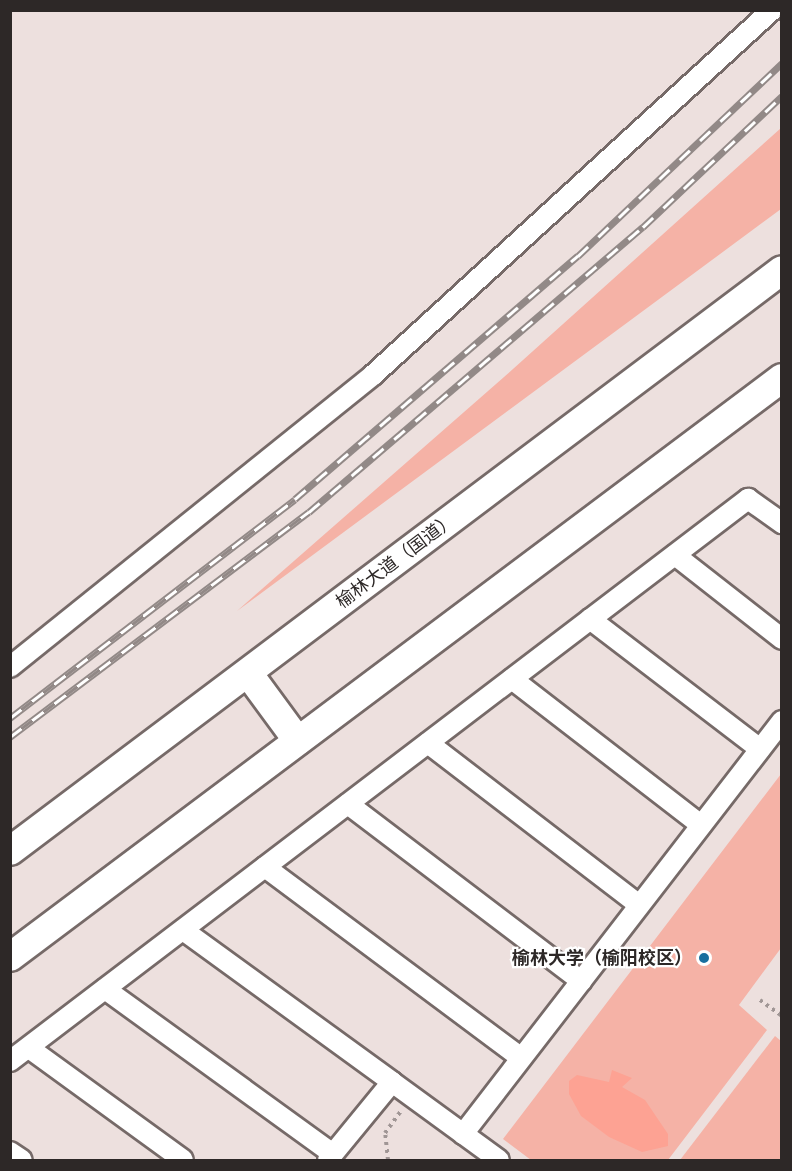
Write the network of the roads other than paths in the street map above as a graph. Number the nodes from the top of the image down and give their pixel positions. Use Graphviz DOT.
graph roads {
  1 [pos="772,10"];
  2 [pos="782,270"];
  3 [pos="782,378"];
  4 [pos="782,523"];
  5 [pos="675,555"];
  6 [pos="590,619"];
  7 [pos="782,639"];
  8 [pos="10,667"];
  9 [pos="248,673"];
  10 [pos="512,679"];
  11 [pos="782,721"];
  12 [pos="298,741"];
  13 [pos="428,743"];
  14 [pos="760,749"];
  15 [pos="348,804"];
  16 [pos="701,825"];
  17 [pos="10,851"];
  18 [pos="265,867"];
  19 [pos="639,905"];
  20 [pos="183,930"];
  21 [pos="10,957"];
  22 [pos="580,981"];
  23 [pos="105,989"];
  24 [pos="29,1047"];
  25 [pos="521,1058"];
  26 [pos="10,1061"];
  27 [pos="392,1082"];
  28 [pos="463,1134"];
  29 [pos="10,1152"];
  30 [pos="331,1157"];
  31 [pos="22,1161"];
  32 [pos="183,1161"];
  33 [pos="499,1161"];
  1 -- 8 [label="street"];
  2 -- 9 [label="highway, 榆林大道（国道）"];
  3 -- 12 [label="highway"];
  4 -- 5 [label="street"];
  5 -- 6 [label="street"];
  5 -- 7 [label="street"];
  6 -- 10 [label="street"];
  6 -- 14 [label="street"];
  9 -- 12 [label="highway"];
  9 -- 17 [label="highway, 榆林大道（国道）"];
  10 -- 13 [label="street"];
  10 -- 16 [label="street"];
  11 -- 14 [label="street"];
  12 -- 21 [label="highway"];
  13 -- 15 [label="street"];
  13 -- 19 [label="street"];
  14 -- 16 [label="street"];
  15 -- 18 [label="street"];
  15 -- 22 [label="street"];
  16 -- 19 [label="street"];
  18 -- 20 [label="street"];
  18 -- 25 [label="street"];
  19 -- 22 [label="street"];
  20 -- 23 [label="street"];
  20 -- 27 [label="street"];
  22 -- 25 [label="street"];
  23 -- 24 [label="street"];
  23 -- 30 [label="street"];
  24 -- 26 [label="street"];
  24 -- 32 [label="street"];
  25 -- 28 [label="street"];
  27 -- 28 [label="street"];
  27 -- 30 [label="street"];
  28 -- 33 [label="street"];
  29 -- 31 [label="street"];
}
